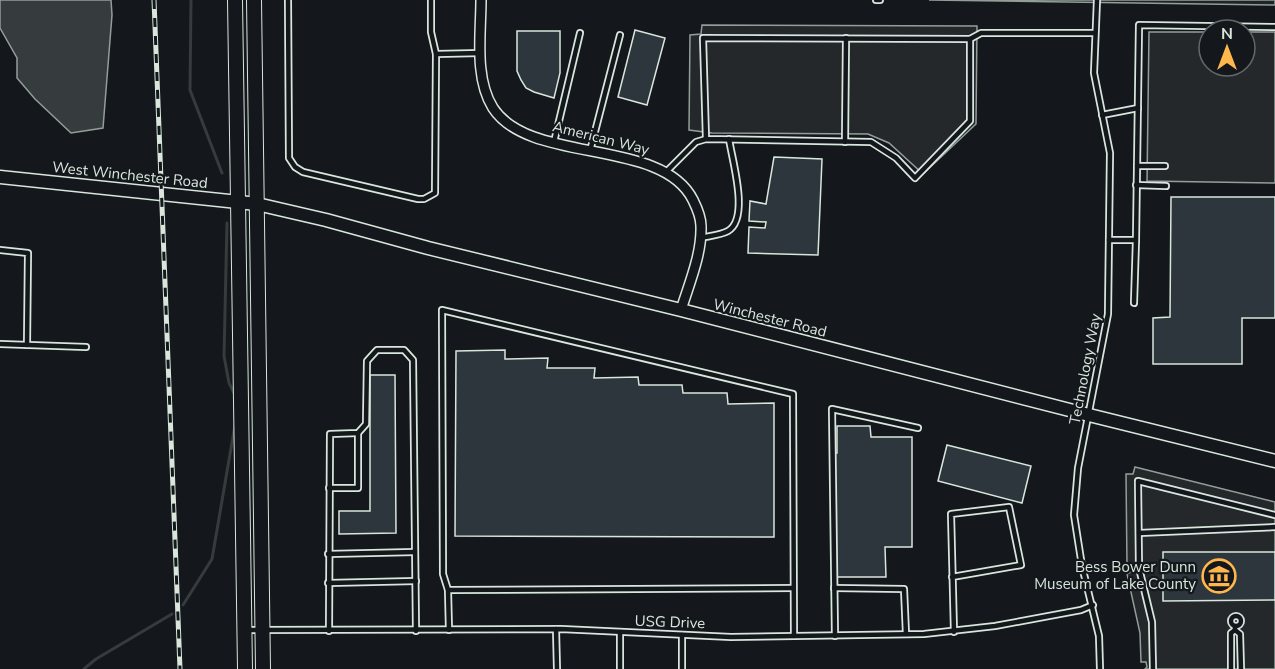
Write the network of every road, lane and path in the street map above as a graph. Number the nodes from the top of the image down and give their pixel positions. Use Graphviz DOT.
graph roads {
  1 [pos="235,0"];
  2 [pos="254,0"];
  3 [pos="288,0"];
  4 [pos="431,0"];
  5 [pos="480,0"];
  6 [pos="1097,0"];
  7 [pos="1275,27"];
  8 [pos="580,33"];
  9 [pos="1095,33"];
  10 [pos="620,34"];
  11 [pos="846,38"];
  12 [pos="970,39"];
  13 [pos="481,53"];
  14 [pos="436,54"];
  15 [pos="1138,108"];
  16 [pos="1102,115"];
  17 [pos="706,139"];
  18 [pos="729,139"];
  19 [pos="554,142"];
  20 [pos="845,142"];
  21 [pos="590,151"];
  22 [pos="1137,166"];
  23 [pos="1165,166"];
  24 [pos="666,172"];
  25 [pos="0,177"];
  26 [pos="1136,185"];
  27 [pos="1166,186"];
  28 [pos="237,202"];
  29 [pos="256,204"];
  30 [pos="700,238"];
  31 [pos="1109,240"];
  32 [pos="1136,240"];
  33 [pos="0,250"];
  34 [pos="1134,303"];
  35 [pos="681,310"];
  36 [pos="0,345"];
  37 [pos="27,345"];
  38 [pos="86,347"];
  39 [pos="1089,415"];
  40 [pos="918,428"];
  41 [pos="358,433"];
  42 [pos="1275,461"];
  43 [pos="329,488"];
  44 [pos="1275,515"];
  45 [pos="1275,527"];
  46 [pos="1139,533"];
  47 [pos="415,552"];
  48 [pos="328,554"];
  49 [pos="952,577"];
  50 [pos="416,581"];
  51 [pos="328,583"];
  52 [pos="794,588"];
  53 [pos="834,588"];
  54 [pos="448,590"];
  55 [pos="1093,605"];
  56 [pos="556,629"];
  57 [pos="244,630"];
  58 [pos="262,630"];
  59 [pos="449,630"];
  60 [pos="329,631"];
  61 [pos="416,631"];
  62 [pos="620,632"];
  63 [pos="954,632"];
  64 [pos="906,634"];
  65 [pos="682,635"];
  66 [pos="794,636"];
  67 [pos="835,636"];
  68 [pos="245,669"];
  69 [pos="263,669"];
  70 [pos="556,669"];
  71 [pos="620,669"];
  72 [pos="682,669"];
  73 [pos="1100,669"];
  74 [pos="1153,669"];
  75 [pos="1231,669"];
  76 [pos="1241,669"];
  1 -- 28 [label="main road"];
  2 -- 29 [label="main road"];
  3 -- 14 [label="lane"];
  4 -- 14 [label="lane"];
  5 -- 13 [label="street, American Way"];
  6 -- 9 [label="lane, Technology Way"];
  7 -- 15 [label="lane"];
  8 -- 19 [label="lane"];
  9 -- 12 [label="lane"];
  9 -- 16 [label="lane, Technology Way"];
  10 -- 21 [label="lane"];
  11 -- 12 [label="lane"];
  11 -- 17 [label="lane"];
  11 -- 20 [label="lane"];
  12 -- 20 [label="lane"];
  13 -- 14 [label="lane"];
  13 -- 19 [label="street, American Way"];
  15 -- 16 [label="lane"];
  15 -- 22 [label="lane"];
  16 -- 31 [label="lane, Technology Way"];
  17 -- 18 [label="lane"];
  17 -- 24 [label="lane"];
  18 -- 20 [label="lane"];
  18 -- 30 [label="lane"];
  19 -- 21 [label="street, American Way"];
  21 -- 24 [label="street, American Way"];
  22 -- 23 [label="lane"];
  22 -- 26 [label="lane"];
  24 -- 30 [label="street, American Way"];
  25 -- 28 [label="main road, West Winchester Road"];
  26 -- 27 [label="lane"];
  26 -- 32 [label="lane"];
  28 -- 29 [label="main road, West Winchester Road"];
  28 -- 57 [label="main road"];
  29 -- 35 [label="main road, Winchester Road"];
  29 -- 58 [label="main road"];
  30 -- 35 [label="street, American Way"];
  31 -- 32 [label="lane"];
  31 -- 39 [label="lane, Technology Way"];
  32 -- 34 [label="lane"];
  33 -- 37 [label="lane"];
  35 -- 39 [label="main road, Winchester Road"];
  36 -- 37 [label="lane"];
  37 -- 38 [label="lane"];
  39 -- 42 [label="main road, Winchester Road"];
  39 -- 55 [label="lane, Technology Way"];
  40 -- 53 [label="lane"];
  41 -- 43 [label="lane"];
  41 -- 43 [label="lane"];
  41 -- 47 [label="lane"];
  43 -- 48 [label="lane"];
  44 -- 46 [label="lane"];
  45 -- 46 [label="lane"];
  46 -- 74 [label="lane"];
  47 -- 48 [label="lane"];
  47 -- 50 [label="lane"];
  48 -- 51 [label="lane"];
  49 -- 49 [label="lane"];
  49 -- 63 [label="lane"];
  50 -- 51 [label="lane"];
  50 -- 61 [label="lane"];
  51 -- 60 [label="lane"];
  52 -- 54 [label="lane"];
  52 -- 54 [label="lane"];
  52 -- 66 [label="lane"];
  53 -- 64 [label="lane"];
  53 -- 67 [label="lane"];
  54 -- 59 [label="lane"];
  55 -- 63 [label="lane, USG Drive"];
  55 -- 73 [label="lane, Technology Way"];
  56 -- 59 [label="lane, USG Drive"];
  56 -- 62 [label="lane, USG Drive"];
  56 -- 70 [label="lane"];
  57 -- 58 [label="lane, USG Drive"];
  57 -- 68 [label="main road"];
  58 -- 60 [label="lane, USG Drive"];
  58 -- 69 [label="main road"];
  59 -- 61 [label="lane, USG Drive"];
  60 -- 61 [label="lane, USG Drive"];
  62 -- 65 [label="lane, USG Drive"];
  62 -- 71 [label="lane"];
  63 -- 64 [label="lane, USG Drive"];
  64 -- 67 [label="lane, USG Drive"];
  65 -- 66 [label="lane, USG Drive"];
  65 -- 72 [label="lane"];
  66 -- 67 [label="lane, USG Drive"];
  75 -- 76 [label="lane"];
}
